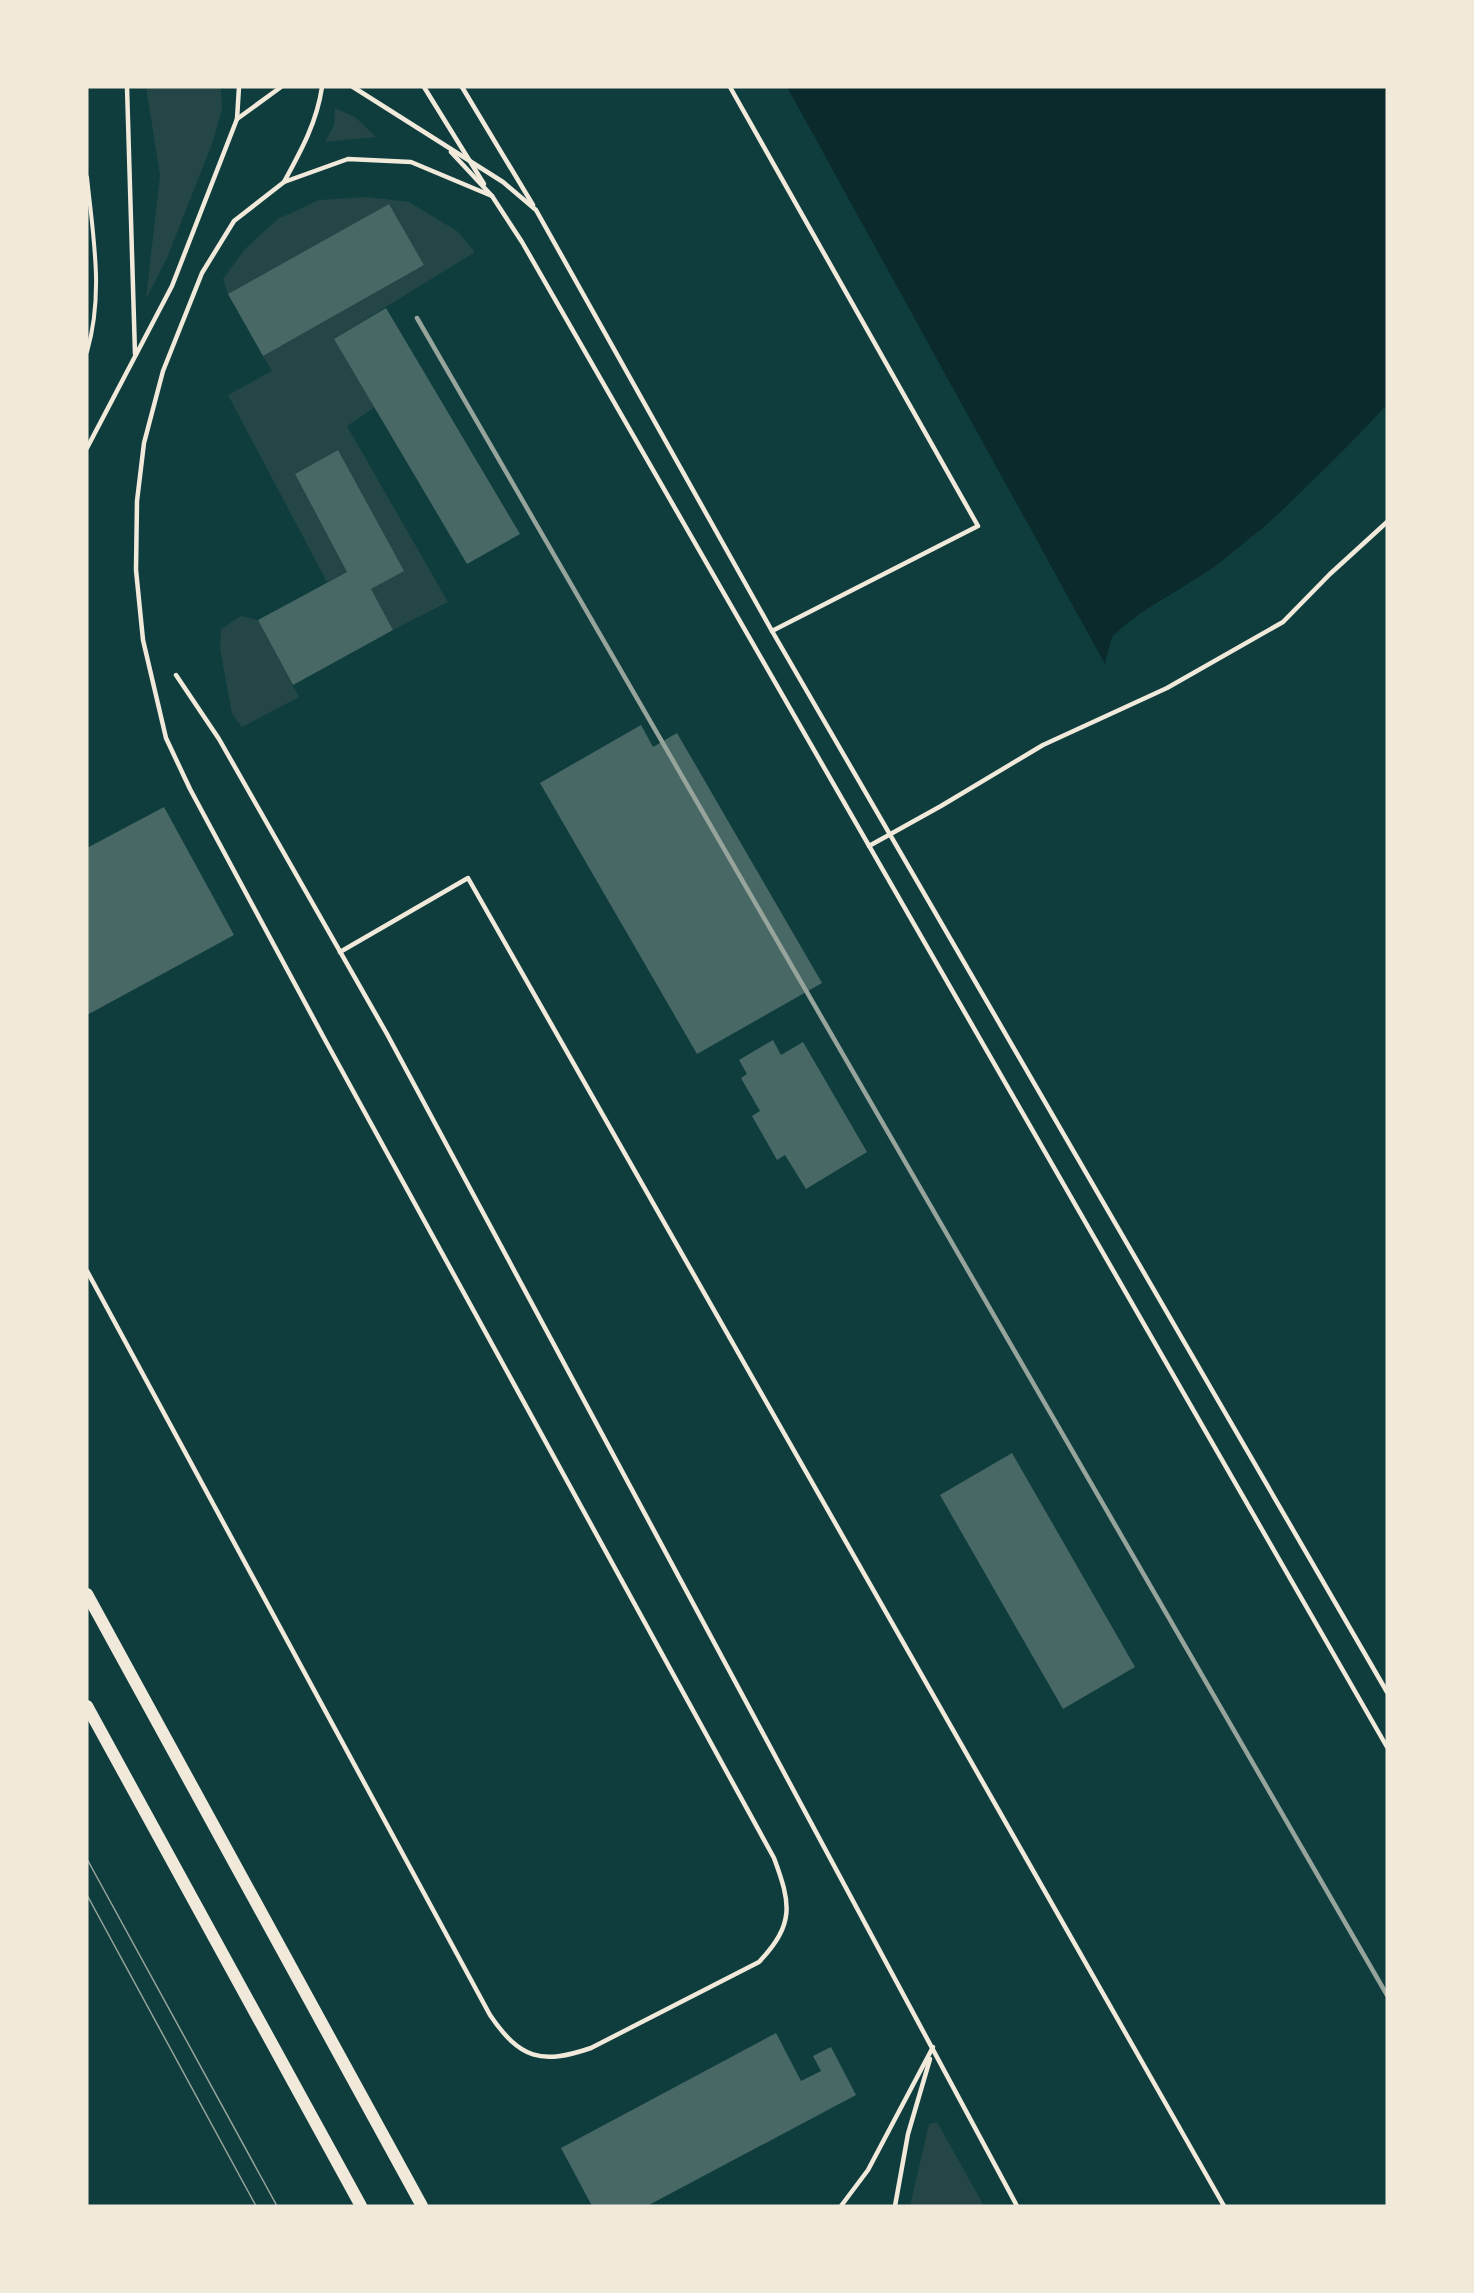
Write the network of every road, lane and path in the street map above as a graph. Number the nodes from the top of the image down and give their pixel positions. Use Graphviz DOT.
graph roads {
  1 [pos="127,87"];
  2 [pos="238,87"];
  3 [pos="280,87"];
  4 [pos="322,87"];
  5 [pos="353,87"];
  6 [pos="424,87"];
  7 [pos="462,87"];
  8 [pos="730,87"];
  9 [pos="237,119"];
  10 [pos="448,147"];
  11 [pos="469,161"];
  12 [pos="87,177"];
  13 [pos="284,182"];
  14 [pos="492,196"];
  15 [pos="536,210"];
  16 [pos="87,352"];
  17 [pos="135,355"];
  18 [pos="87,448"];
  19 [pos="1387,522"];
  20 [pos="772,631"];
  21 [pos="176,675"];
  22 [pos="891,834"];
  23 [pos="869,846"];
  24 [pos="340,952"];
  25 [pos="87,1271"];
  26 [pos="87,1594"];
  27 [pos="1387,1692"];
  28 [pos="87,1706"];
  29 [pos="1387,1747"];
  30 [pos="933,2047"];
  31 [pos="362,2206"];
  32 [pos="422,2206"];
  33 [pos="841,2206"];
  34 [pos="896,2206"];
  35 [pos="1017,2206"];
  36 [pos="1224,2206"];
  1 -- 17 [label="lane"];
  2 -- 9 [label="lane"];
  3 -- 9 [label="lane"];
  4 -- 13 [label="lane"];
  5 -- 10 [label="lane"];
  6 -- 11 [label="lane"];
  7 -- 15 [label="lane"];
  8 -- 20 [label="lane"];
  9 -- 17 [label="lane"];
  10 -- 11 [label="lane"];
  10 -- 14 [label="lane"];
  11 -- 14 [label="lane"];
  11 -- 15 [label="lane"];
  12 -- 16 [label="path"];
  13 -- 14 [label="lane"];
  13 -- 25 [label="lane"];
  14 -- 23 [label="lane"];
  15 -- 20 [label="lane"];
  17 -- 18 [label="lane"];
  19 -- 22 [label="lane"];
  20 -- 22 [label="lane"];
  21 -- 24 [label="lane"];
  22 -- 23 [label="lane"];
  22 -- 27 [label="lane"];
  23 -- 29 [label="lane"];
  24 -- 30 [label="lane"];
  24 -- 36 [label="lane"];
  26 -- 32 [label="main road"];
  28 -- 31 [label="main road"];
  30 -- 33 [label="lane"];
  30 -- 34 [label="lane"];
  30 -- 35 [label="lane"];
}
